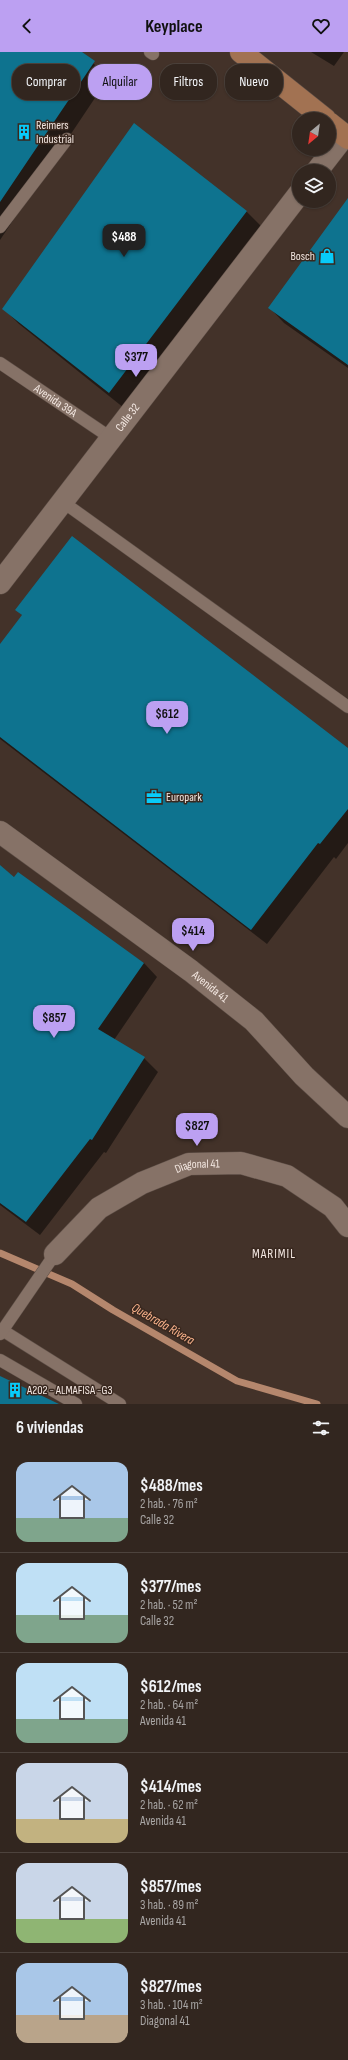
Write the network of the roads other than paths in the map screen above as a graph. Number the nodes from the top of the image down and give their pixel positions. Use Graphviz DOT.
graph roads {
  1 [pos="241,52"];
  2 [pos="315,112"];
  3 [pos="340,132"];
  4 [pos="67,139"];
  5 [pos="321,164"];
  6 [pos="292,203"];
  7 [pos="0,228"];
  8 [pos="0,363"];
  9 [pos="111,438"];
  10 [pos="62,502"];
  11 [pos="0,583"];
  12 [pos="348,707"];
  13 [pos="0,832"];
  14 [pos="348,1117"];
  15 [pos="348,1226"];
  16 [pos="55,1254"];
  17 [pos="1,1332"];
  18 [pos="0,1360"];
  19 [pos="76,1404"];
  20 [pos="120,1404"];
  1 -- 2 [label="main road"];
  3 -- 5 [label="street"];
  4 -- 7 [label="lane"];
  6 -- 9 [label="street, Calle 32"];
  8 -- 9 [label="lane, Avenida 39A"];
  9 -- 10 [label="street, Calle 32"];
  10 -- 11 [label="street, Calle 32"];
  10 -- 12 [label="lane"];
  13 -- 14 [label="street, Avenida 41"];
  15 -- 16 [label="street, Diagonal 41"];
  16 -- 17 [label="lane"];
  17 -- 20 [label="lane"];
  18 -- 19 [label="lane"];
}
